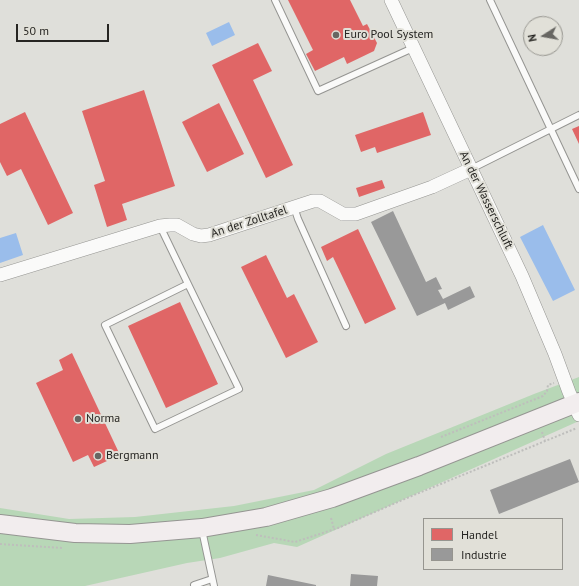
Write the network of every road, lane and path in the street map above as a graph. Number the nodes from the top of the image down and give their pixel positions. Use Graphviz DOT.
graph roads {
  1 [pos="275,0"];
  2 [pos="390,0"];
  3 [pos="490,0"];
  4 [pos="413,48"];
  5 [pos="579,115"];
  6 [pos="551,129"];
  7 [pos="471,169"];
  8 [pos="579,189"];
  9 [pos="294,207"];
  10 [pos="160,226"];
  11 [pos="0,275"];
  12 [pos="188,284"];
  13 [pos="346,326"];
  14 [pos="565,378"];
  15 [pos="577,407"];
  16 [pos="579,427"];
  17 [pos="560,435"];
  18 [pos="441,437"];
  19 [pos="331,518"];
  20 [pos="0,524"];
  21 [pos="202,528"];
  22 [pos="334,529"];
  23 [pos="212,579"];
  24 [pos="194,585"];
  25 [pos="214,586"];
  1 -- 4 [label="lane"];
  2 -- 4 [label="street, An der Wasserschluft"];
  3 -- 6 [label="lane"];
  4 -- 7 [label="street, An der Wasserschluft"];
  5 -- 6 [label="lane"];
  6 -- 7 [label="lane"];
  6 -- 8 [label="lane"];
  7 -- 9 [label="street, An der Zolltafel"];
  7 -- 14 [label="street, An der Wasserschluft"];
  9 -- 10 [label="street, An der Zolltafel"];
  9 -- 13 [label="lane"];
  10 -- 11 [label="street, An der Zolltafel"];
  10 -- 12 [label="lane"];
  12 -- 12 [label="lane"];
  14 -- 15 [label="street, An der Wasserschluft"];
  14 -- 18 [label="path"];
  15 -- 21 [label="main road"];
  16 -- 17 [label="path"];
  19 -- 22 [label="path"];
  20 -- 21 [label="main road"];
  21 -- 23 [label="lane"];
  23 -- 24 [label="lane"];
  23 -- 25 [label="lane"];
}
